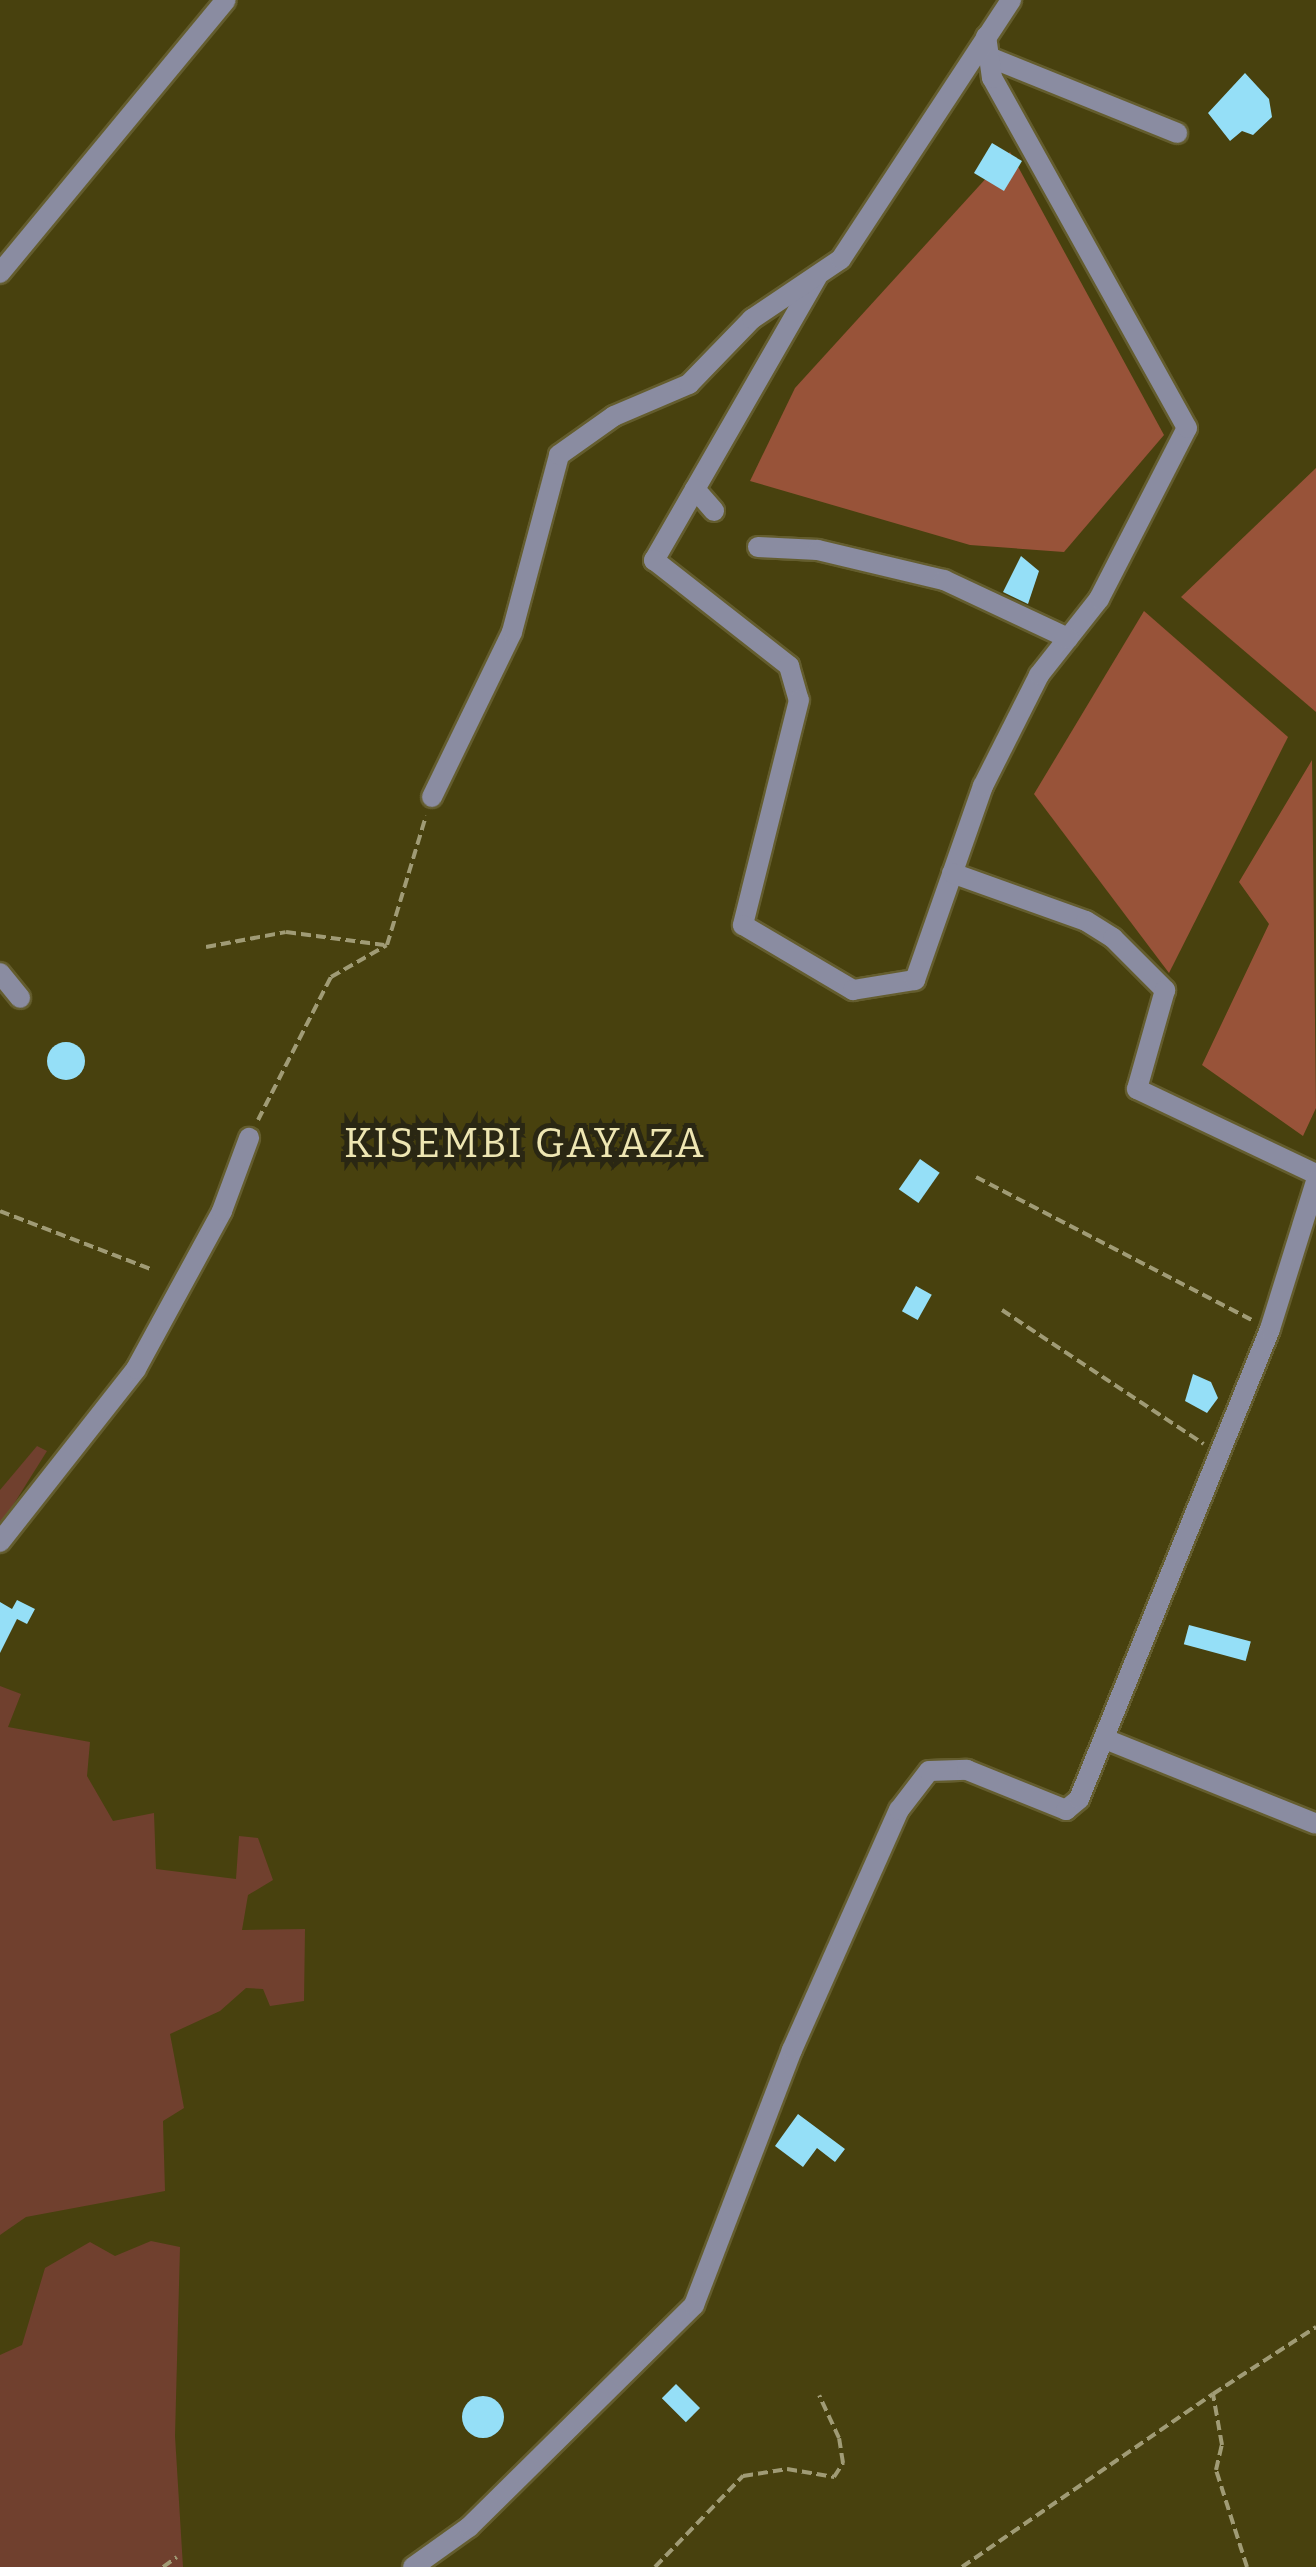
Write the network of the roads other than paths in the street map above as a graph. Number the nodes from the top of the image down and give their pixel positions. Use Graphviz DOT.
graph roads {
  1 [pos="226,0"];
  2 [pos="1011,0"];
  3 [pos="988,46"];
  4 [pos="1177,132"];
  5 [pos="0,272"];
  6 [pos="817,277"];
  7 [pos="695,489"];
  8 [pos="714,511"];
  9 [pos="758,548"];
  10 [pos="1068,638"];
  11 [pos="432,797"];
  12 [pos="952,873"];
  13 [pos="0,973"];
  14 [pos="20,998"];
  15 [pos="249,1138"];
  16 [pos="1316,1177"];
  17 [pos="0,1542"];
  18 [pos="1105,1739"];
  19 [pos="1316,1824"];
  20 [pos="414,2567"];
  1 -- 5 [label="street"];
  2 -- 3 [label="street"];
  3 -- 4 [label="street"];
  3 -- 6 [label="street"];
  3 -- 10 [label="street"];
  6 -- 7 [label="street"];
  6 -- 11 [label="street"];
  7 -- 8 [label="street"];
  7 -- 12 [label="street"];
  9 -- 10 [label="street"];
  10 -- 12 [label="street"];
  12 -- 16 [label="street"];
  13 -- 14 [label="street"];
  15 -- 17 [label="street"];
  16 -- 18 [label="street"];
  18 -- 19 [label="street"];
  18 -- 20 [label="street"];
}
